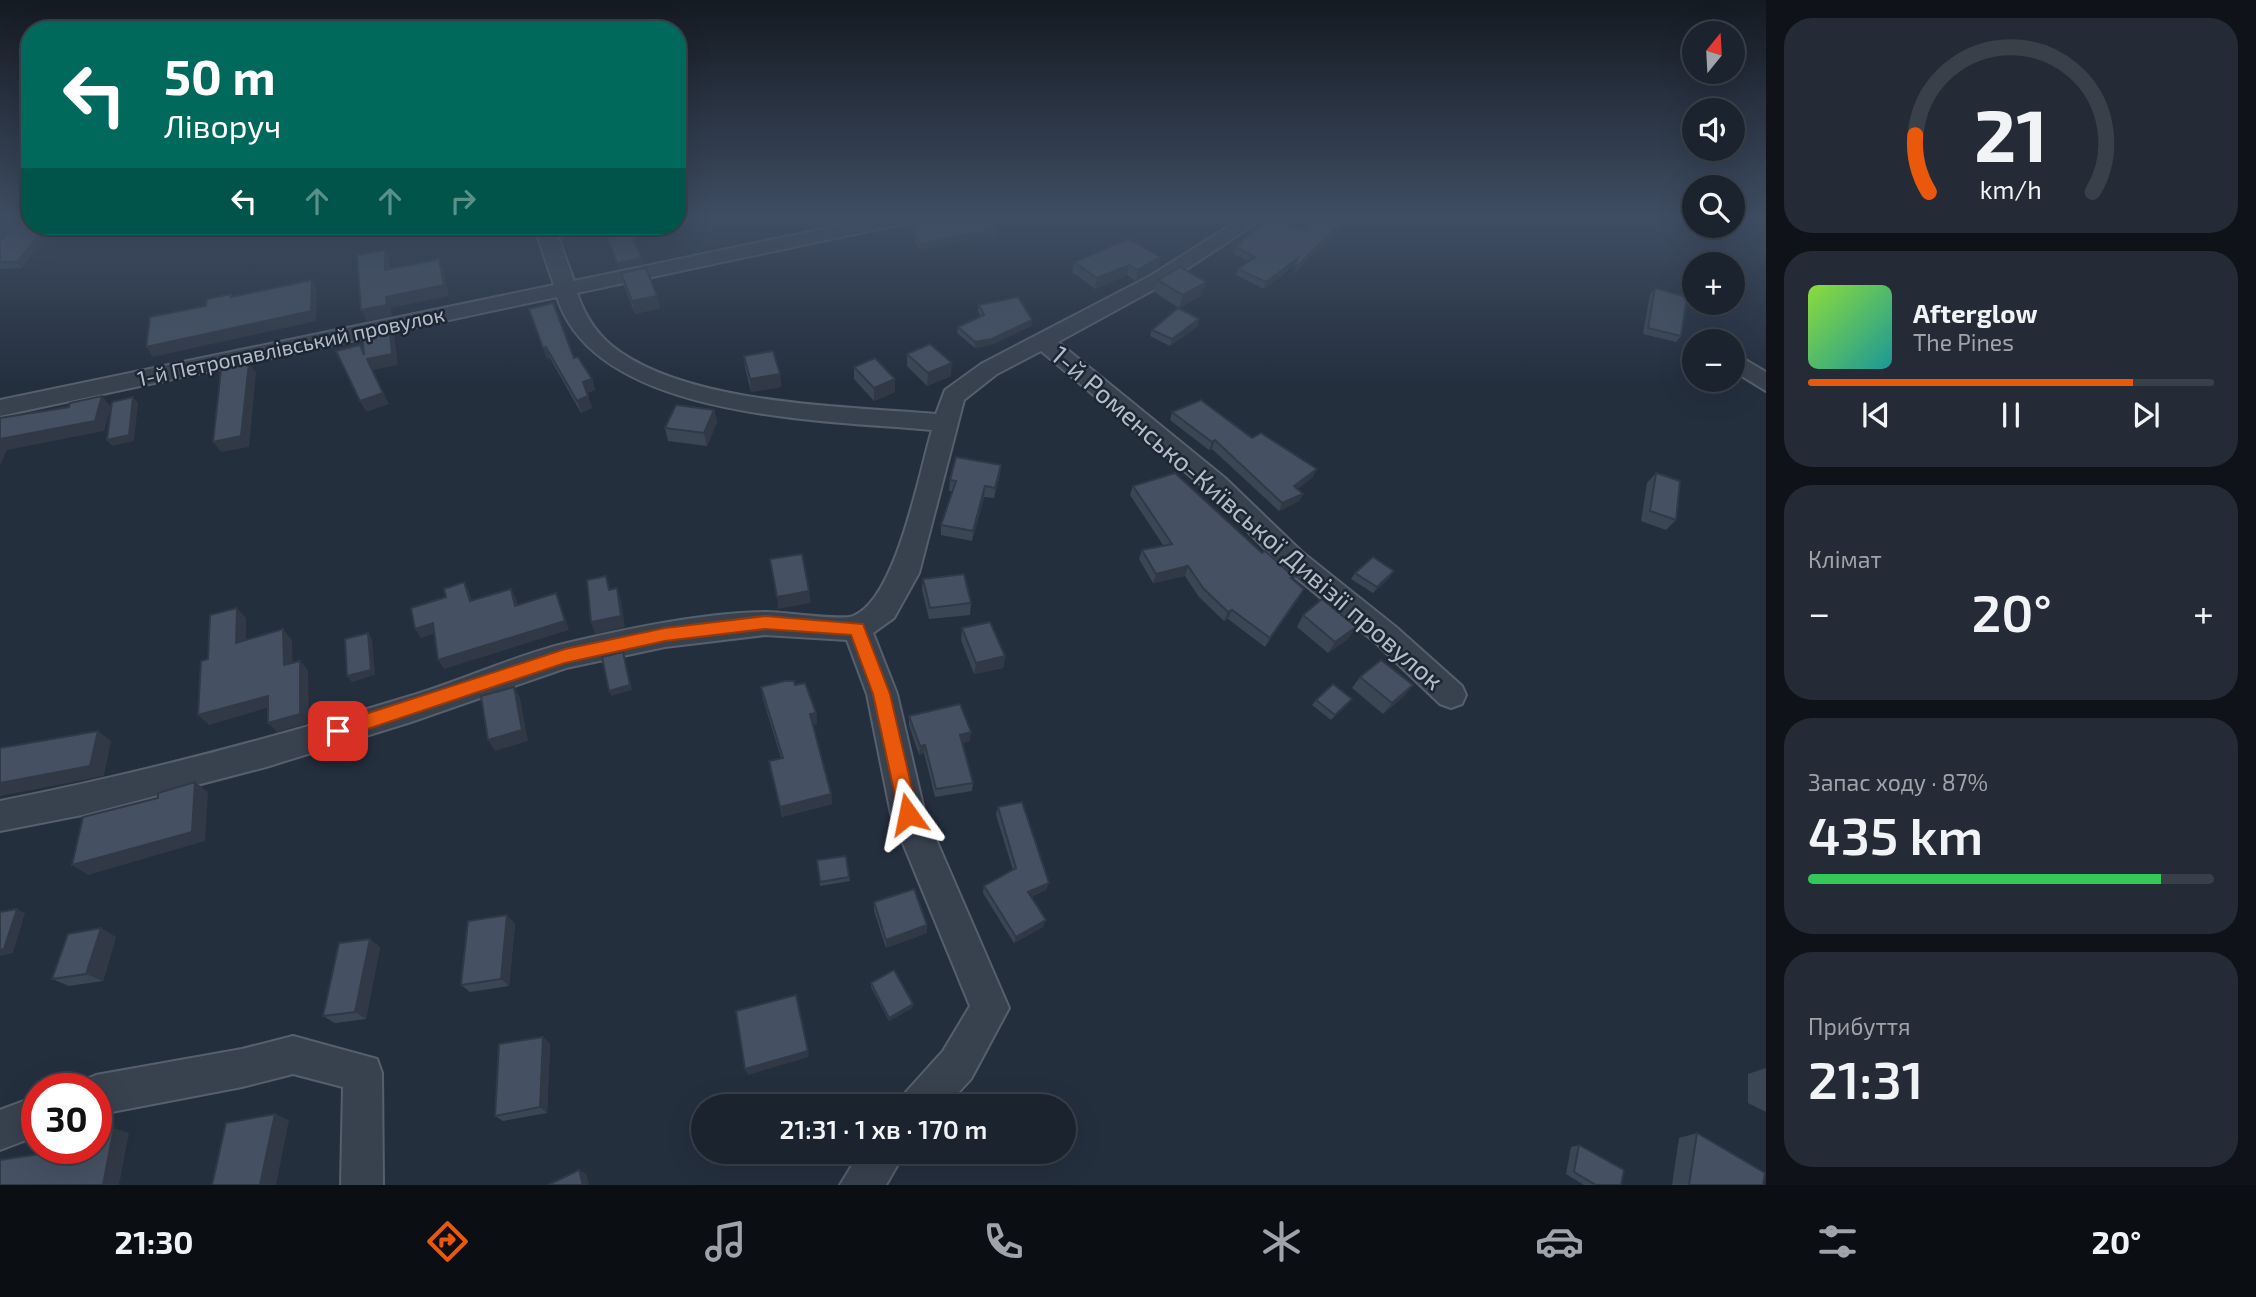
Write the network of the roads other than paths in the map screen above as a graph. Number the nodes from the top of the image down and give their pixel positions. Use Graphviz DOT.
graph roads {
  1 [pos="558,271"];
  2 [pos="650,271"];
  3 [pos="1171,271"];
  4 [pos="563,288"];
  5 [pos="1043,341"];
  6 [pos="1745,368"];
  7 [pos="1766,383"];
  8 [pos="0,408"];
  9 [pos="947,423"];
  10 [pos="857,629"];
  11 [pos="1451,695"];
  12 [pos="0,816"];
  13 [pos="112,1092"];
  14 [pos="931,1094"];
  15 [pos="21,1122"];
  16 [pos="0,1130"];
  17 [pos="876,1164"];
  18 [pos="362,1185"];
  19 [pos="861,1185"];
  1 -- 4 [label="street"];
  2 -- 4 [label="street, 1-й Петропавлівський провулок"];
  3 -- 5 [label="street"];
  4 -- 8 [label="street, 1-й Петропавлівський провулок"];
  4 -- 9 [label="street"];
  5 -- 9 [label="street"];
  5 -- 11 [label="street, 1-й Роменсько-Київської Дивізії провулок"];
  6 -- 7 [label="street"];
  9 -- 10 [label="street"];
  10 -- 12 [label="street"];
  10 -- 14 [label="street"];
  13 -- 18 [label="street"];
  15 -- 16 [label="street"];
  17 -- 19 [label="street"];
}
